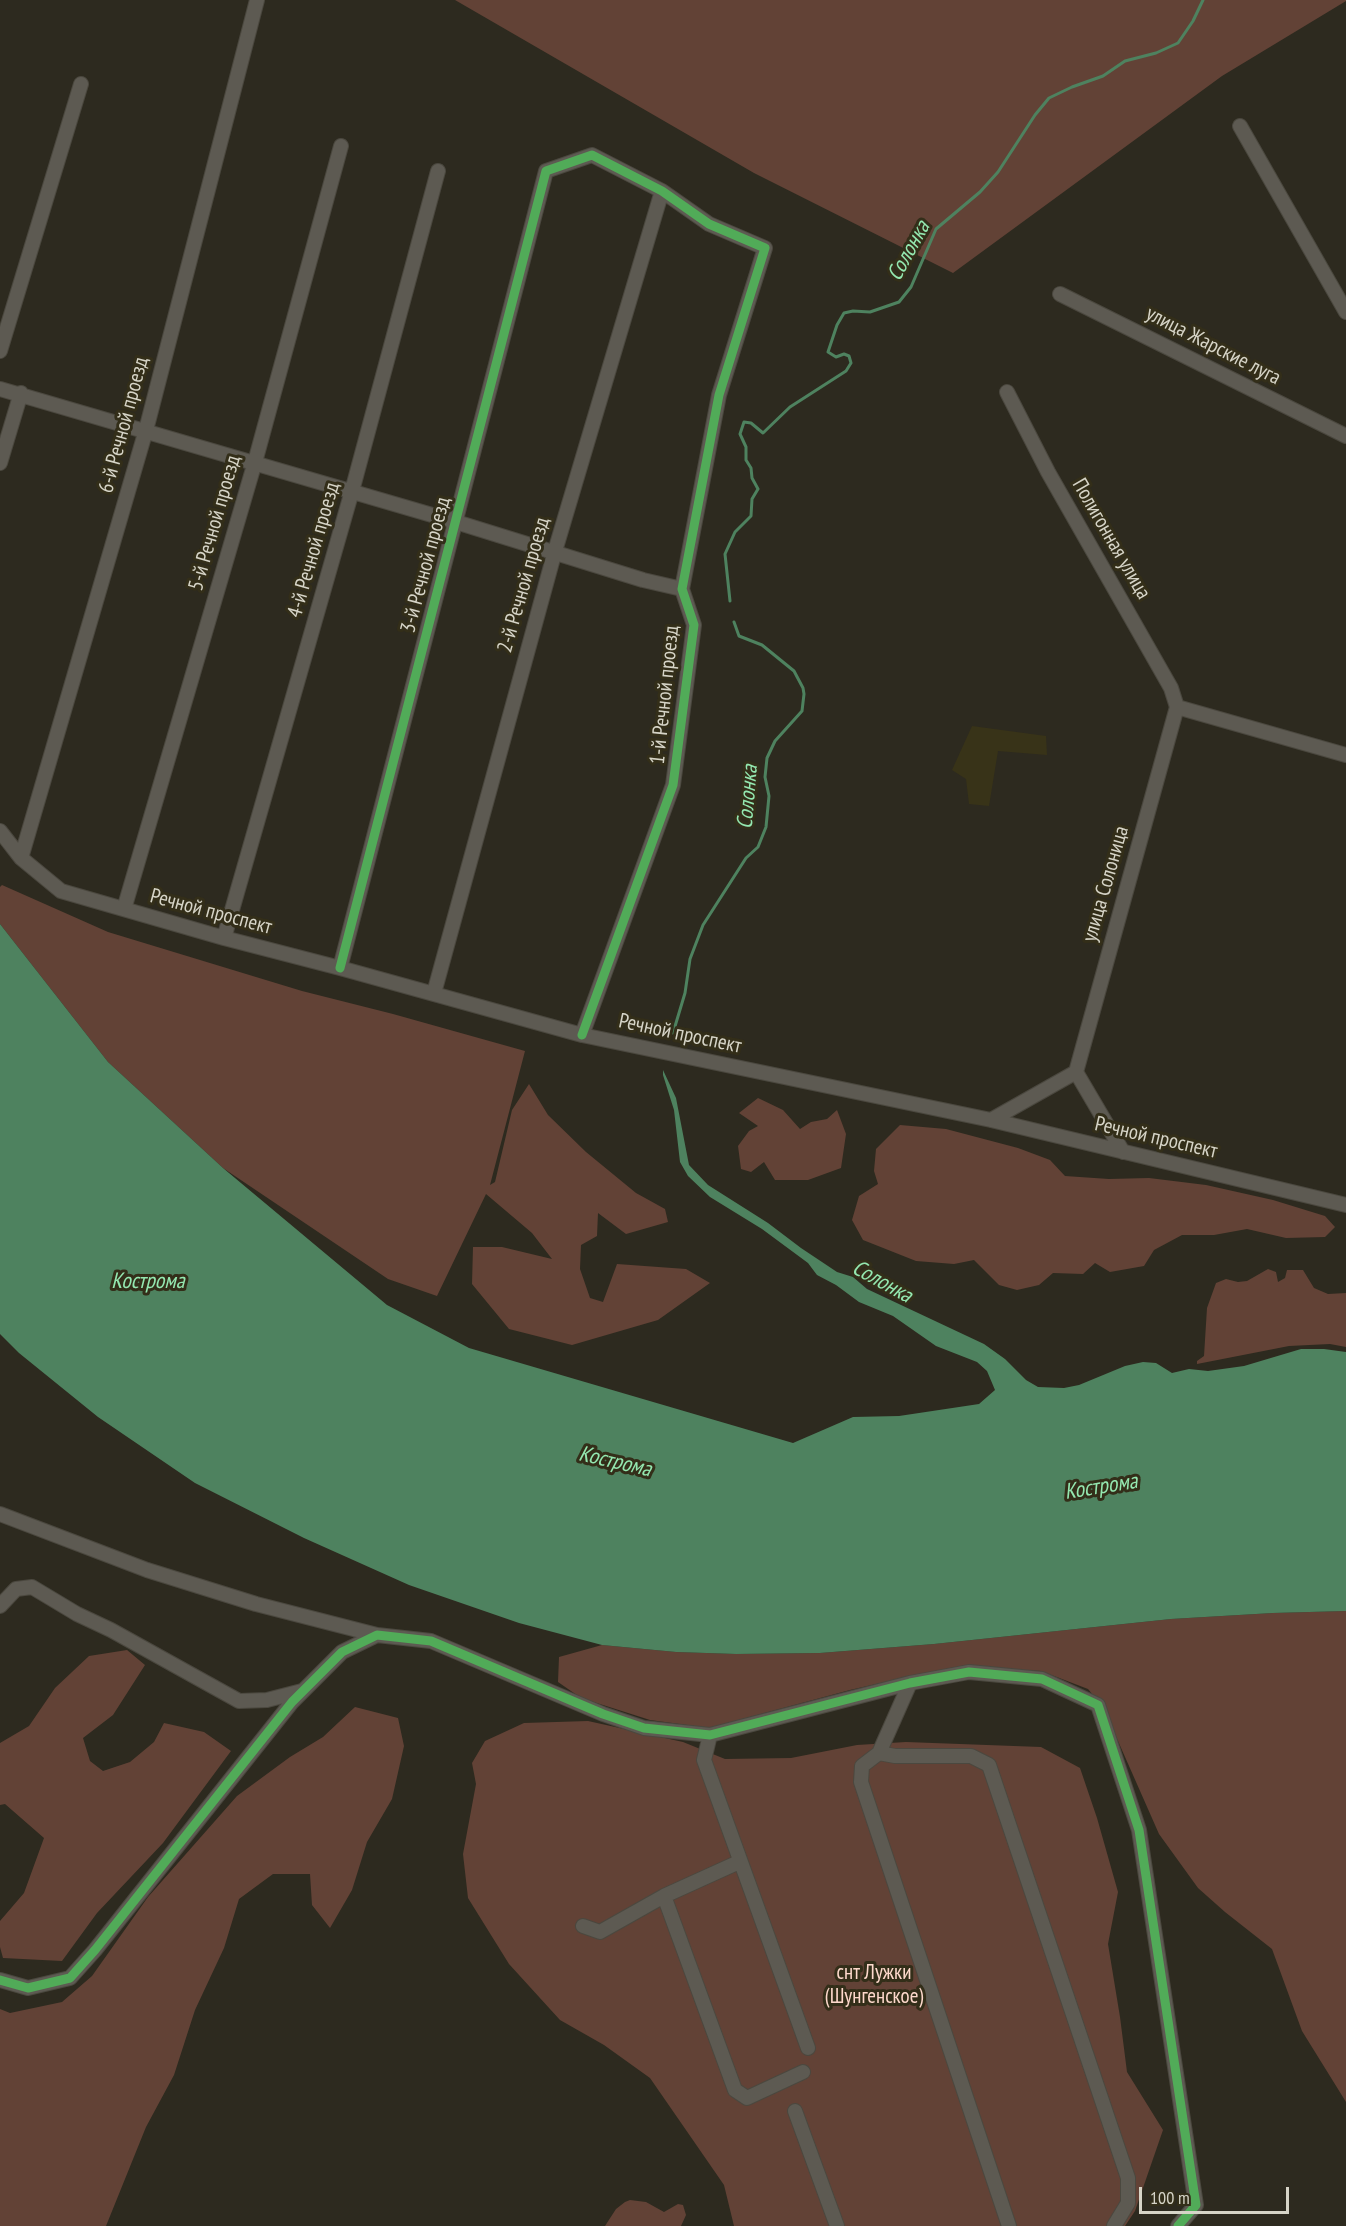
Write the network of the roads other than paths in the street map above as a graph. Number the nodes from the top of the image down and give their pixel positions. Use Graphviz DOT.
graph roads {
  1 [pos="257,0"];
  2 [pos="81,84"];
  3 [pos="1240,126"];
  4 [pos="341,146"];
  5 [pos="438,171"];
  6 [pos="662,191"];
  7 [pos="1060,294"];
  8 [pos="1346,312"];
  9 [pos="0,351"];
  10 [pos="0,388"];
  11 [pos="1007,392"];
  12 [pos="21,393"];
  13 [pos="146,430"];
  14 [pos="1346,436"];
  15 [pos="255,462"];
  16 [pos="0,463"];
  17 [pos="352,491"];
  18 [pos="456,522"];
  19 [pos="555,551"];
  20 [pos="682,589"];
  21 [pos="1177,707"];
  22 [pos="1346,755"];
  23 [pos="0,831"];
  24 [pos="21,858"];
  25 [pos="124,909"];
  26 [pos="224,938"];
  27 [pos="340,968"];
  28 [pos="434,993"];
  29 [pos="582,1035"];
  30 [pos="1076,1072"];
  31 [pos="991,1120"];
  32 [pos="1124,1152"];
  33 [pos="1346,1205"];
  34 [pos="0,1514"];
  35 [pos="0,1606"];
  36 [pos="377,1635"];
  37 [pos="910,1683"];
  38 [pos="304,1690"];
  39 [pos="710,1735"];
  40 [pos="879,1753"];
  41 [pos="739,1862"];
  42 [pos="664,1896"];
  43 [pos="583,1926"];
  44 [pos="0,1980"];
  45 [pos="808,2048"];
  46 [pos="803,2072"];
  47 [pos="795,2111"];
  48 [pos="837,2226"];
  49 [pos="1009,2226"];
  50 [pos="1114,2226"];
  51 [pos="1178,2226"];
  1 -- 13 [label="street, 6-й Речной проезд"];
  2 -- 9 [label="street"];
  3 -- 8 [label="street"];
  4 -- 15 [label="street, 5-й Речной проезд"];
  5 -- 17 [label="street, 4-й Речной проезд"];
  6 -- 18 [label="street, 3-й Речной проезд"];
  6 -- 19 [label="street, 2-й Речной проезд"];
  6 -- 20 [label="street, 1-й Речной проезд"];
  7 -- 14 [label="street, улица Жарские луга"];
  10 -- 12 [label="street"];
  11 -- 21 [label="street, Полигонная улица"];
  12 -- 13 [label="street"];
  12 -- 16 [label="street"];
  13 -- 15 [label="street"];
  13 -- 24 [label="street, 6-й Речной проезд"];
  15 -- 17 [label="street"];
  15 -- 25 [label="street, 5-й Речной проезд"];
  17 -- 18 [label="street"];
  17 -- 26 [label="street, 4-й Речной проезд"];
  18 -- 19 [label="street"];
  18 -- 27 [label="street, 3-й Речной проезд"];
  19 -- 20 [label="street"];
  19 -- 28 [label="street, 2-й Речной проезд"];
  20 -- 29 [label="street, 1-й Речной проезд"];
  21 -- 22 [label="street"];
  21 -- 30 [label="street, улица Солоница"];
  23 -- 24 [label="street, Речной проспект"];
  24 -- 25 [label="street, Речной проспект"];
  25 -- 26 [label="street, Речной проспект"];
  26 -- 27 [label="street, Речной проспект"];
  27 -- 28 [label="street, Речной проспект"];
  28 -- 29 [label="street, Речной проспект"];
  29 -- 31 [label="street, Речной проспект"];
  30 -- 31 [label="street"];
  30 -- 32 [label="street"];
  31 -- 32 [label="street, Речной проспект"];
  32 -- 33 [label="street, Речной проспект"];
  34 -- 36 [label="street"];
  35 -- 38 [label="street"];
  36 -- 38 [label="street"];
  36 -- 39 [label="street"];
  37 -- 39 [label="street"];
  37 -- 40 [label="street"];
  37 -- 51 [label="street"];
  38 -- 44 [label="street"];
  39 -- 41 [label="street"];
  40 -- 49 [label="street"];
  40 -- 50 [label="street"];
  41 -- 42 [label="street"];
  41 -- 45 [label="street"];
  42 -- 43 [label="street"];
  42 -- 46 [label="street"];
  47 -- 48 [label="street"];
}
